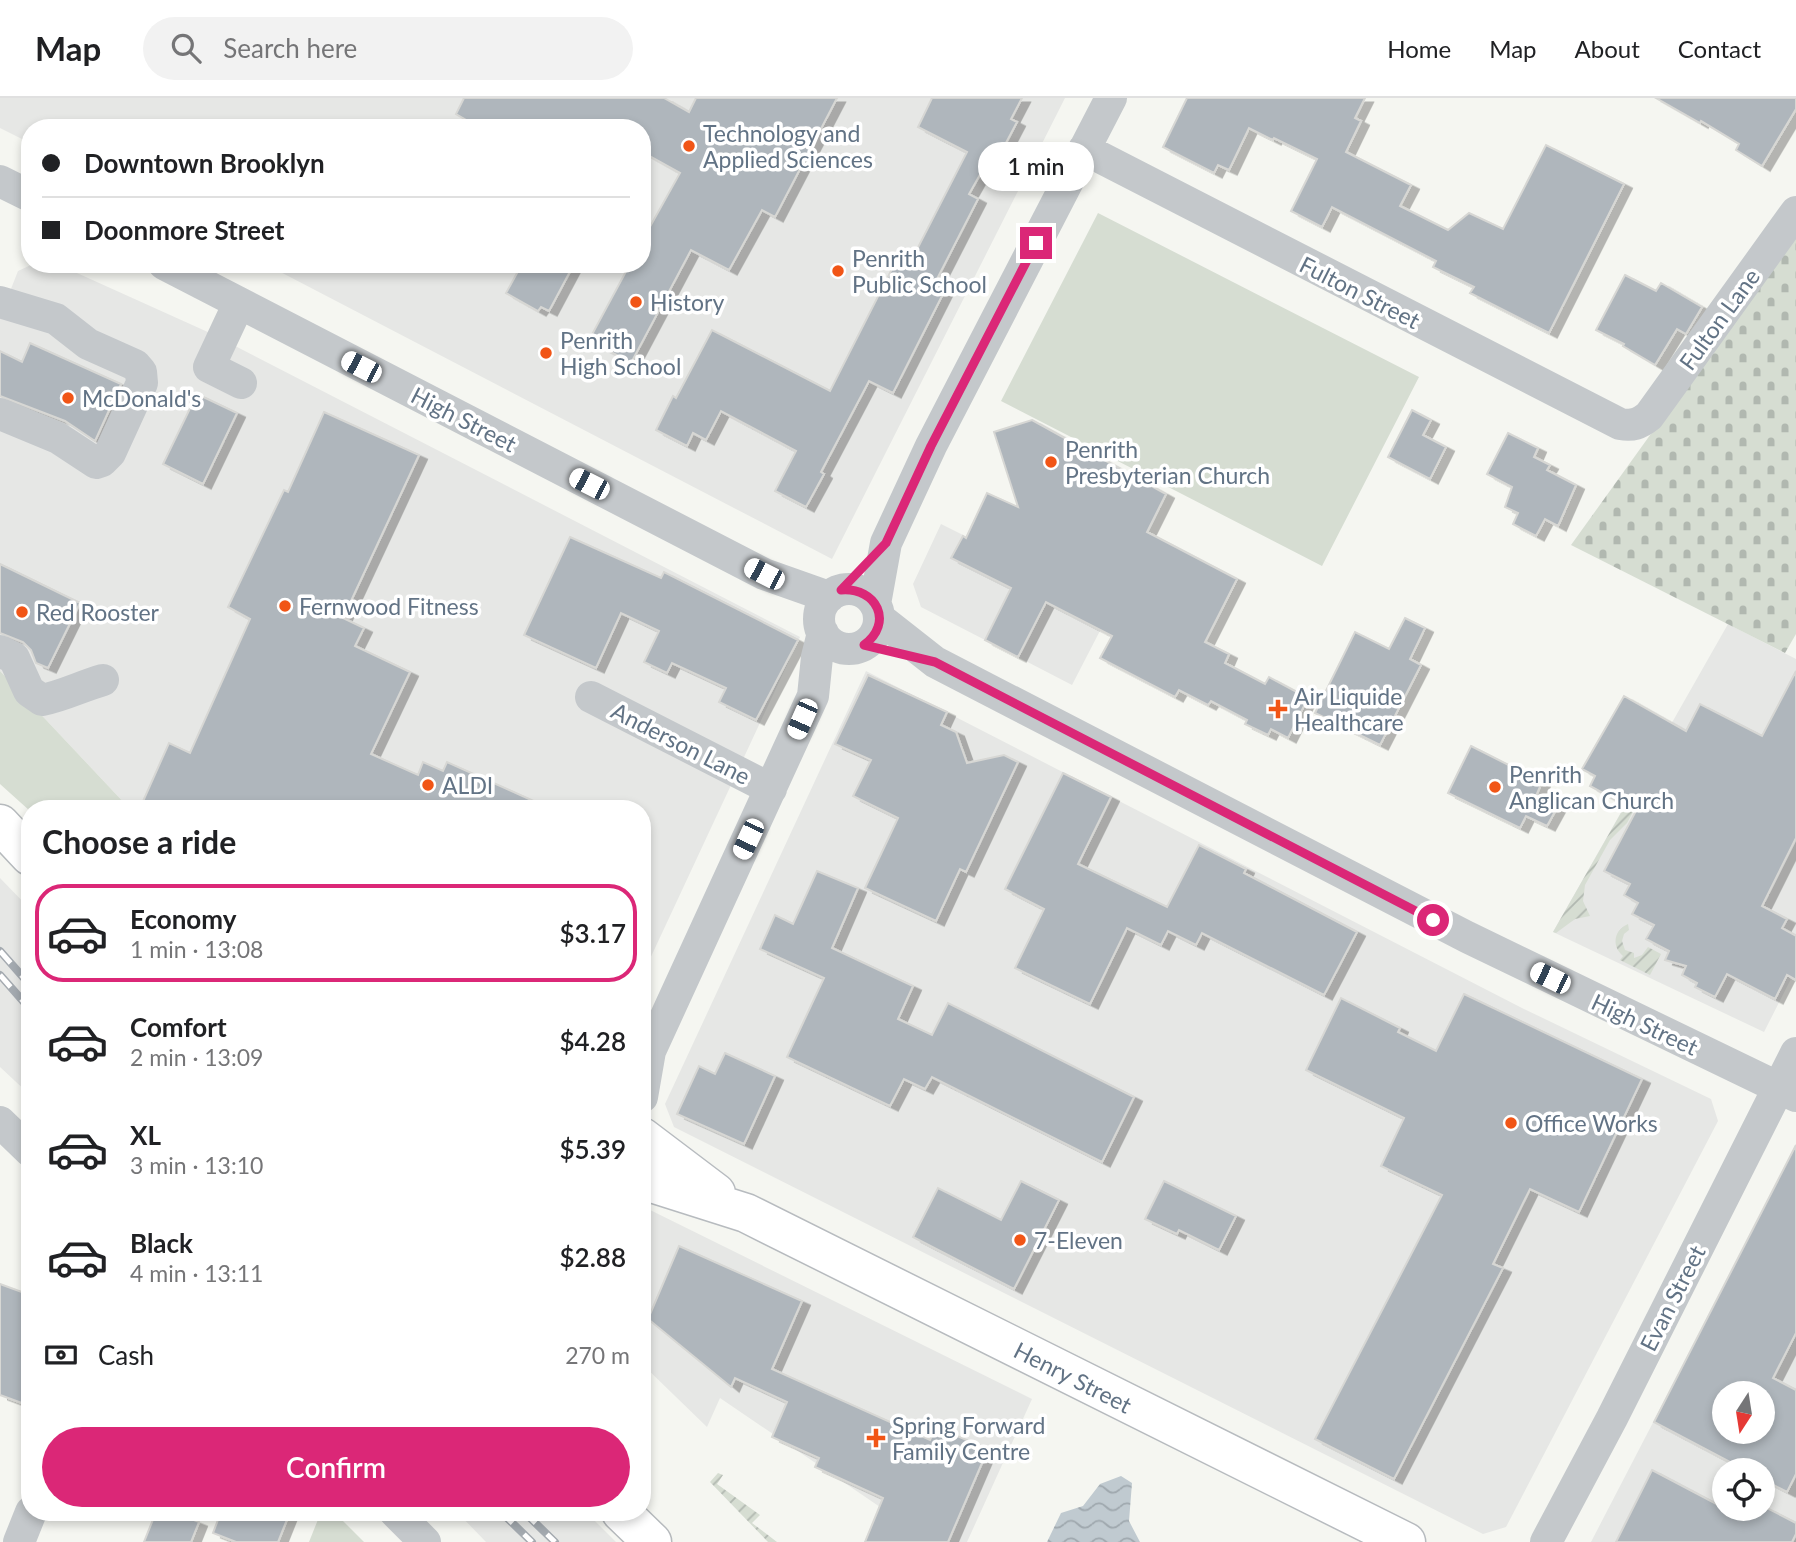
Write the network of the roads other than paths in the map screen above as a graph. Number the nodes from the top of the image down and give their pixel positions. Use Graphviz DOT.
graph roads {
  1 [pos="1111,98"];
  2 [pos="1084,149"];
  3 [pos="1796,212"];
  4 [pos="181,273"];
  5 [pos="239,303"];
  6 [pos="7,305"];
  7 [pos="241,383"];
  8 [pos="0,414"];
  9 [pos="1639,424"];
  10 [pos="886,543"];
  11 [pos="828,610"];
  12 [pos="867,629"];
  13 [pos="0,651"];
  14 [pos="103,680"];
  15 [pos="813,696"];
  16 [pos="591,697"];
  17 [pos="771,789"];
  18 [pos="651,1045"];
  19 [pos="1796,1054"];
  20 [pos="1787,1092"];
  21 [pos="0,1122"];
  22 [pos="21,1142"];
  23 [pos="651,1144"];
  24 [pos="651,1183"];
  25 [pos="740,1211"];
  26 [pos="27,1521"];
  27 [pos="404,1521"];
  28 [pos="630,1521"];
  29 [pos="19,1542"];
  30 [pos="425,1542"];
  31 [pos="652,1542"];
  32 [pos="1406,1542"];
  33 [pos="1546,1542"];
  1 -- 2 [label="street"];
  2 -- 9 [label="street, Fulton Street"];
  2 -- 10 [label="street"];
  3 -- 9 [label="street, Fulton Lane"];
  4 -- 5 [label="street, High Street"];
  5 -- 7 [label="street"];
  5 -- 11 [label="street, High Street"];
  6 -- 8 [label="street"];
  10 -- 11 [label="street"];
  10 -- 12 [label="street"];
  11 -- 12 [label="street"];
  11 -- 12 [label="street"];
  11 -- 15 [label="street"];
  12 -- 15 [label="street"];
  12 -- 20 [label="street, High Street"];
  13 -- 14 [label="street"];
  15 -- 17 [label="street"];
  16 -- 17 [label="street, Anderson Lane"];
  17 -- 18 [label="street"];
  19 -- 20 [label="street, Evan Street"];
  20 -- 33 [label="street, Evan Street"];
  21 -- 22 [label="street"];
  23 -- 25 [label="main road, Henry Street"];
  24 -- 25 [label="main road, Henry Street"];
  25 -- 32 [label="main road, Henry Street"];
  26 -- 29 [label="street"];
  27 -- 30 [label="street"];
  28 -- 31 [label="main road"];
}
